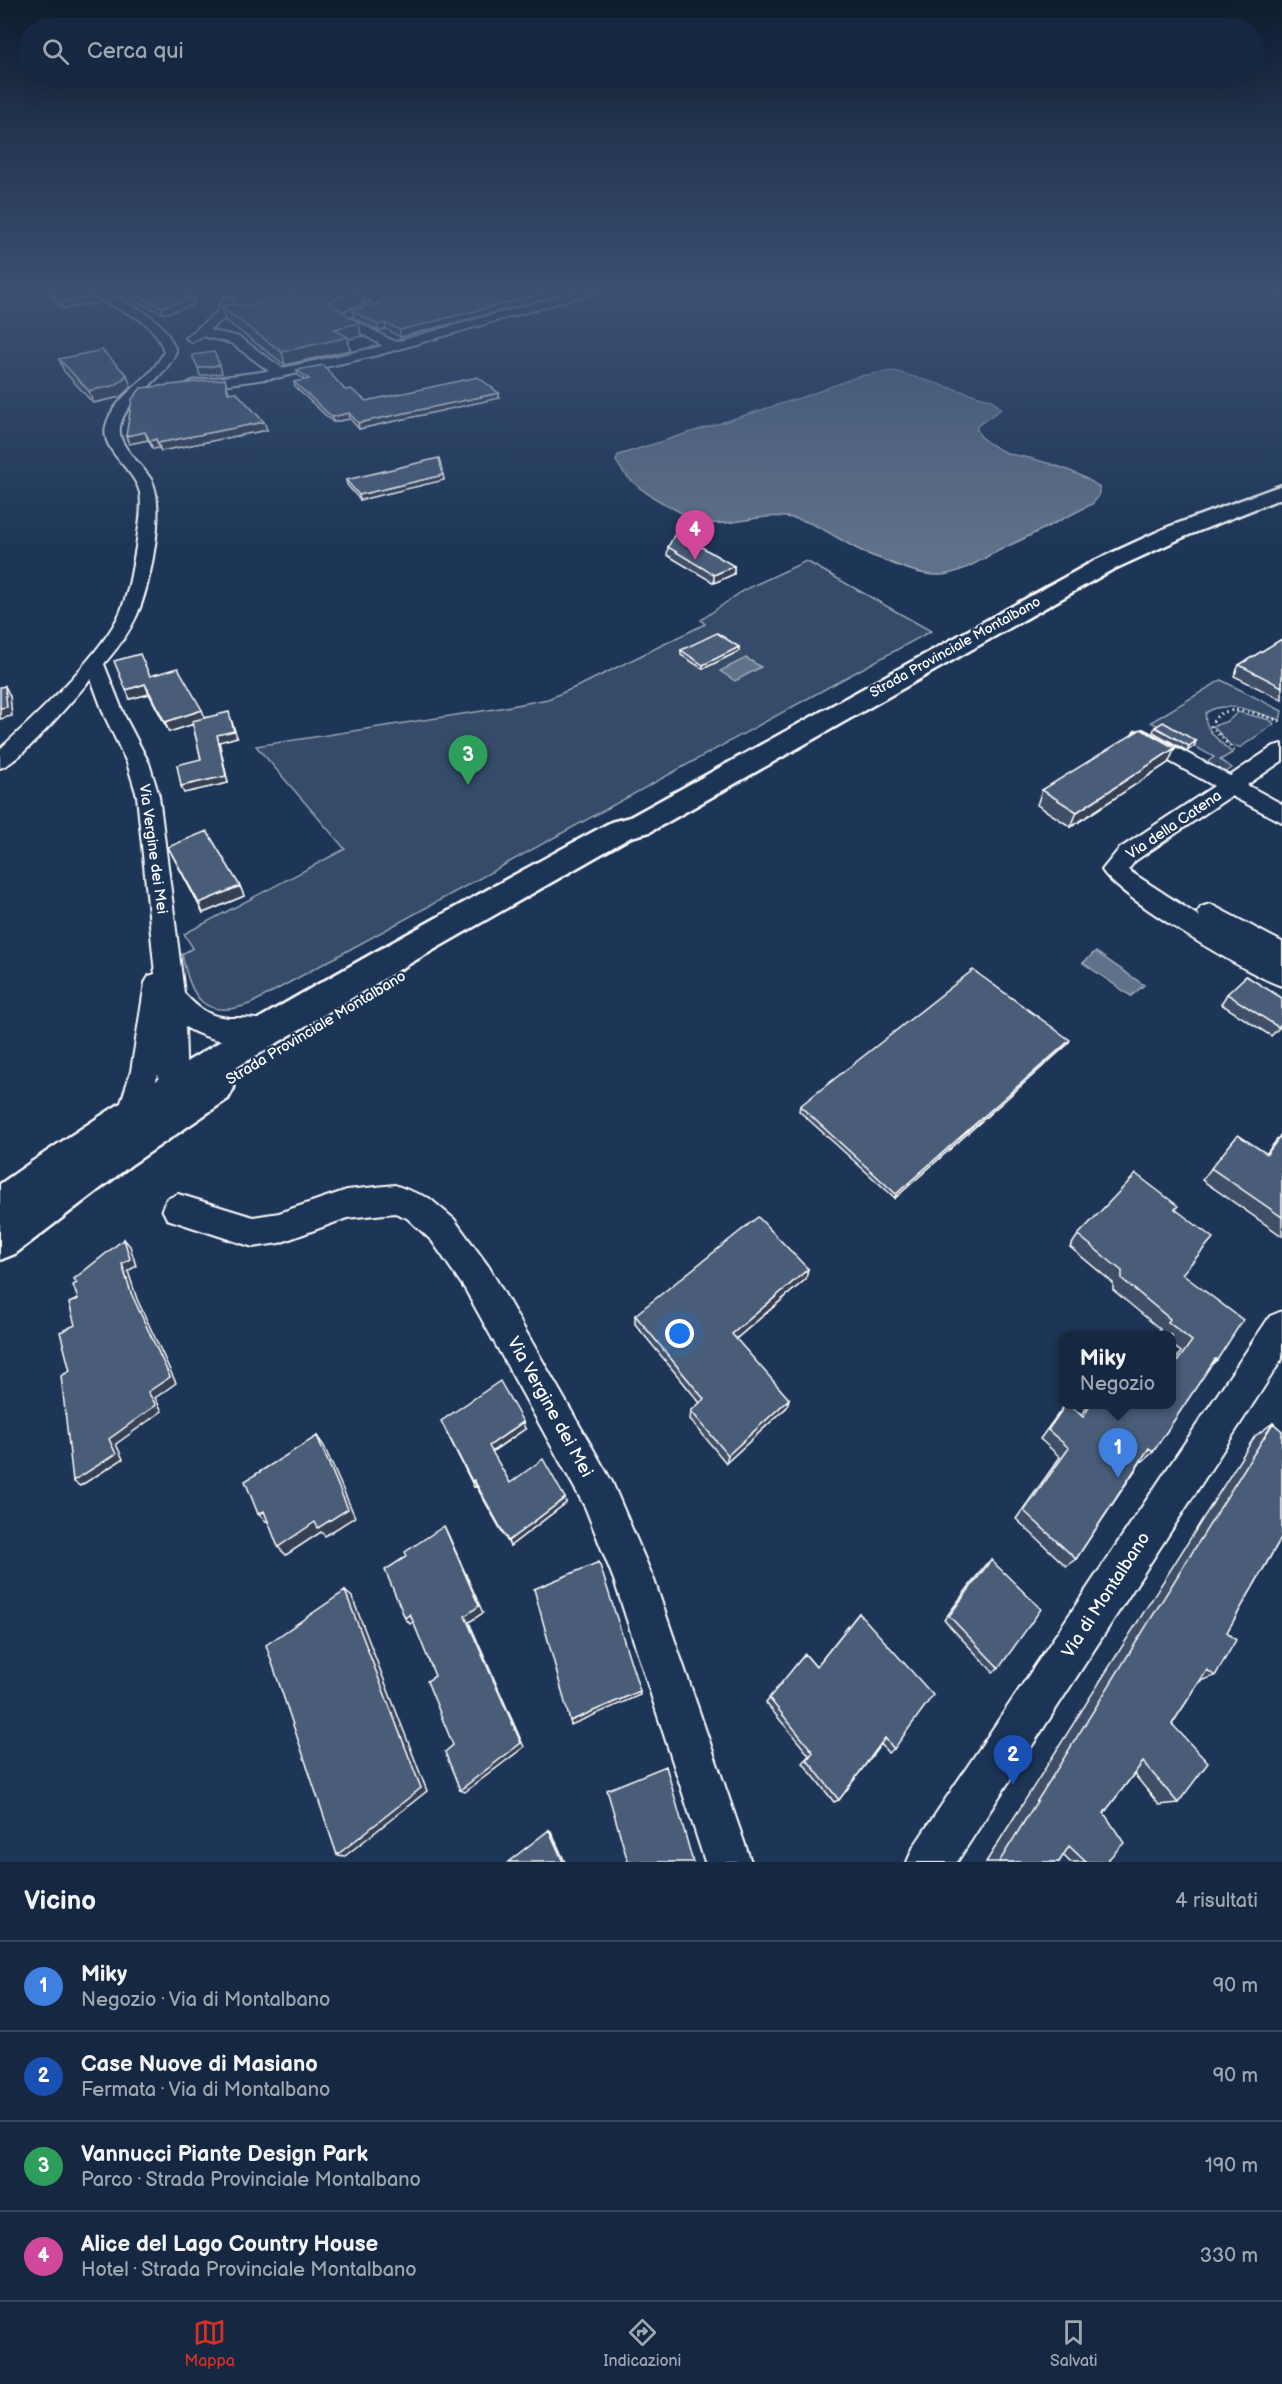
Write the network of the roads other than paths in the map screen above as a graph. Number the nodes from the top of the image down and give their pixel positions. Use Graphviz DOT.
graph roads {
  1 [pos="150,377"];
  2 [pos="249,377"];
  3 [pos="138,390"];
  4 [pos="1282,491"];
  5 [pos="94,664"];
  6 [pos="1136,733"];
  7 [pos="1282,750"];
  8 [pos="0,761"];
  9 [pos="1231,786"];
  10 [pos="1282,814"];
  11 [pos="639,825"];
  12 [pos="1210,913"];
  13 [pos="165,935"];
  14 [pos="1235,938"];
  15 [pos="1282,954"];
  16 [pos="1282,976"];
  17 [pos="171,996"];
  18 [pos="265,1031"];
  19 [pos="173,1087"];
  20 [pos="141,1122"];
  21 [pos="0,1208"];
  22 [pos="178,1209"];
  23 [pos="0,1240"];
  24 [pos="1282,1328"];
  25 [pos="728,1862"];
  26 [pos="930,1862"];
  1 -- 3 [label="street"];
  2 -- 3 [label="street"];
  3 -- 5 [label="street"];
  4 -- 11 [label="main road, Strada Provinciale Montalbano"];
  5 -- 8 [label="street"];
  5 -- 13 [label="street, Via Vergine dei Mei"];
  6 -- 9 [label="street"];
  7 -- 9 [label="street, Via della Catena"];
  9 -- 10 [label="street"];
  9 -- 14 [label="street, Via della Catena"];
  11 -- 18 [label="main road, Strada Provinciale Montalbano"];
  11 -- 20 [label="main road, Strada Provinciale Montalbano"];
  12 -- 14 [label="street"];
  13 -- 17 [label="street, Via Vergine dei Mei"];
  13 -- 20 [label="street, Via Vergine dei Mei"];
  14 -- 15 [label="street"];
  14 -- 16 [label="street, Via della Catena"];
  17 -- 18 [label="street"];
  17 -- 19 [label="street, Via Vergine dei Mei"];
  18 -- 19 [label="main road, Strada Provinciale Montalbano"];
  19 -- 20 [label="main road, Strada Provinciale Montalbano"];
  20 -- 21 [label="main road, Strada Provinciale Montalbano"];
  20 -- 23 [label="main road, Strada Provinciale Montalbano"];
  22 -- 25 [label="street, Via Vergine dei Mei"];
  24 -- 26 [label="street, Via di Montalbano"];
}
